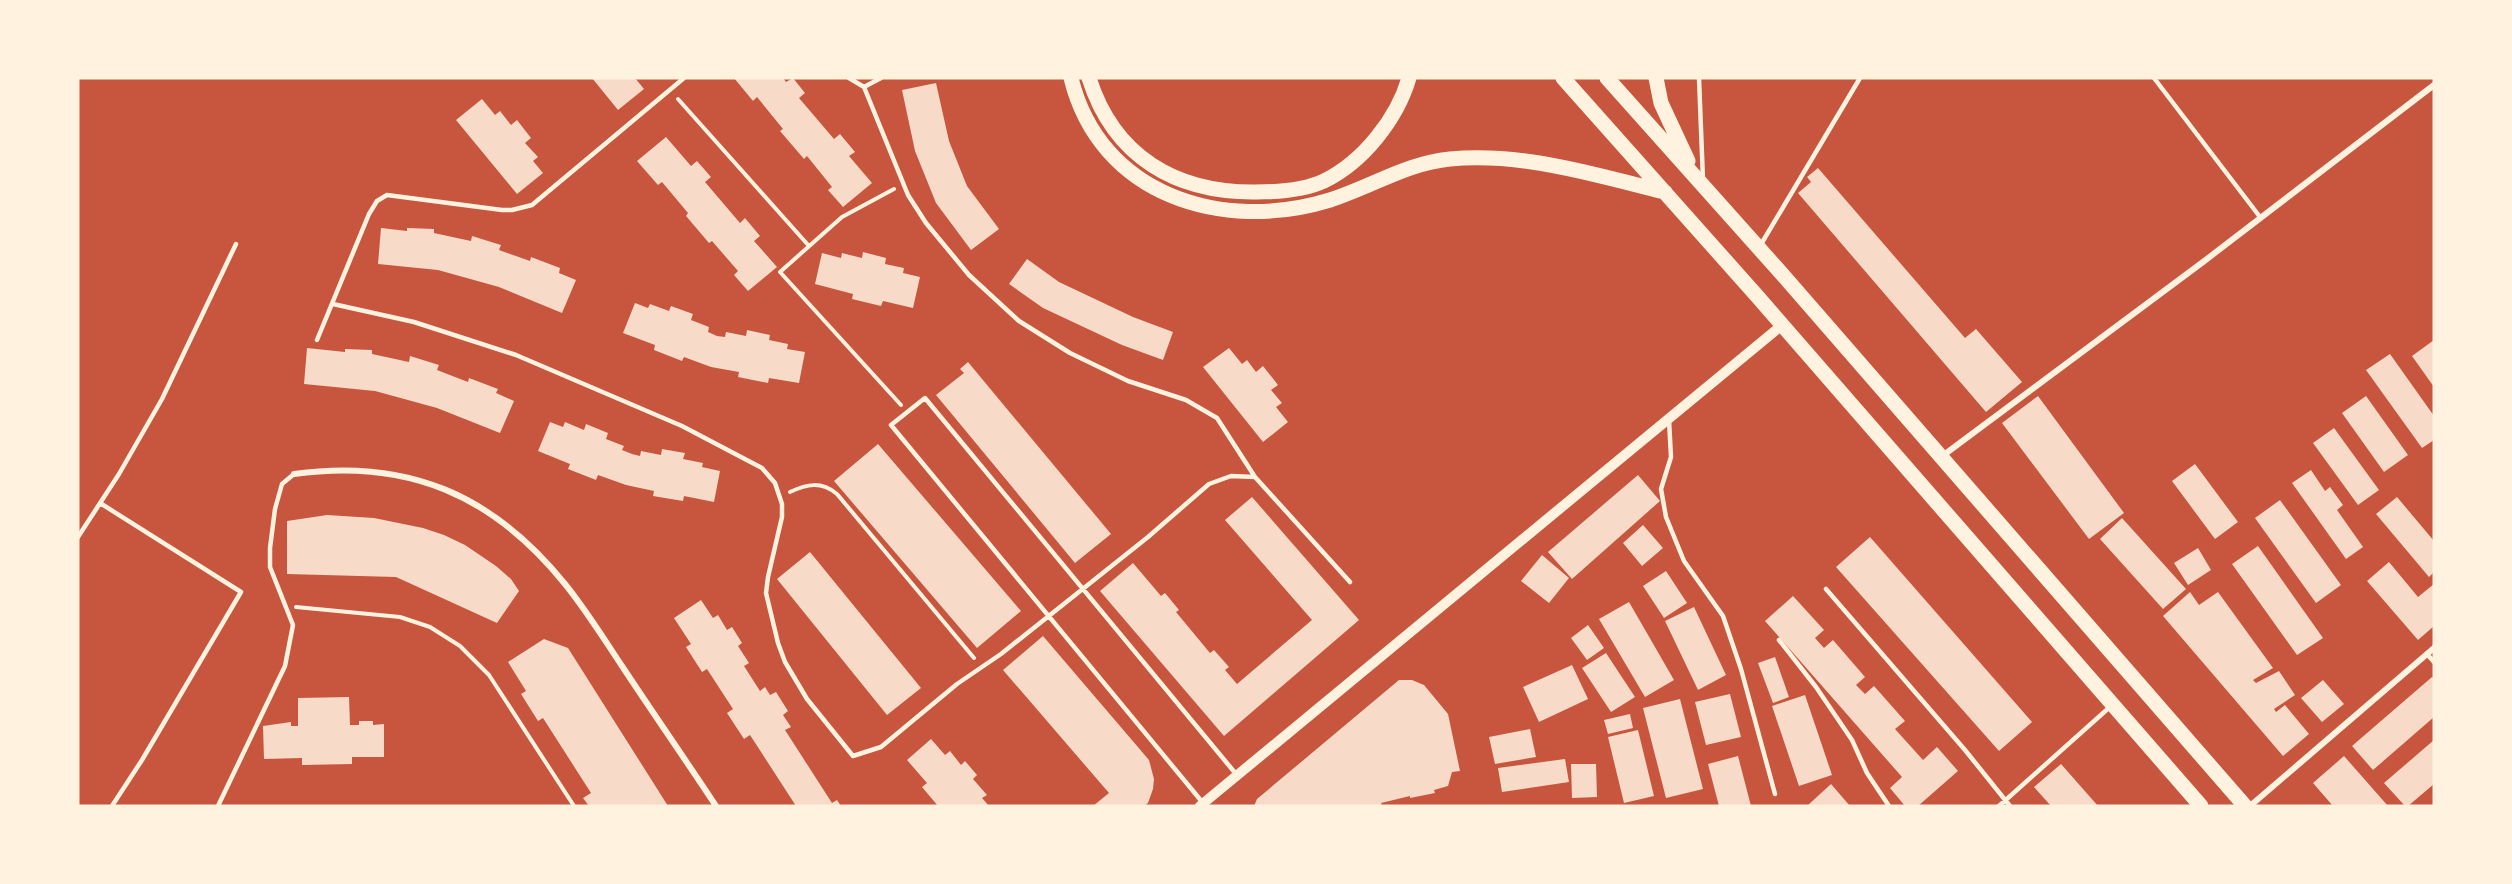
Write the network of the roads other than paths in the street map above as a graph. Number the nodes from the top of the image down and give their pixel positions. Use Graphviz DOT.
graph roads {
  1 [pos="684,78"];
  2 [pos="849,78"];
  3 [pos="881,78"];
  4 [pos="1071,78"];
  5 [pos="1089,78"];
  6 [pos="1410,78"];
  7 [pos="1563,78"];
  8 [pos="1607,78"];
  9 [pos="1656,78"];
  10 [pos="1699,78"];
  11 [pos="1860,78"];
  12 [pos="2154,78"];
  13 [pos="2430,78"];
  14 [pos="2434,83"];
  15 [pos="864,87"];
  16 [pos="1700,182"];
  17 [pos="1665,192"];
  18 [pos="2260,217"];
  19 [pos="236,243"];
  20 [pos="1759,248"];
  21 [pos="333,304"];
  22 [pos="1782,325"];
  23 [pos="317,340"];
  24 [pos="1669,418"];
  25 [pos="1941,457"];
  26 [pos="294,474"];
  27 [pos="1256,477"];
  28 [pos="100,503"];
  29 [pos="78,537"];
  30 [pos="1350,582"];
  31 [pos="1083,589"];
  32 [pos="1826,589"];
  33 [pos="1049,616"];
  34 [pos="1779,640"];
  35 [pos="2434,648"];
  36 [pos="2427,654"];
  37 [pos="2434,662"];
  38 [pos="2113,704"];
  39 [pos="1237,776"];
  40 [pos="1775,794"];
  41 [pos="2005,800"];
  42 [pos="1202,805"];
  43 [pos="112,806"];
  44 [pos="218,806"];
  45 [pos="716,806"];
  46 [pos="1889,806"];
  47 [pos="1999,806"];
  48 [pos="2010,806"];
  49 [pos="2201,806"];
  50 [pos="2245,806"];
  51 [pos="2250,806"];
  1 -- 21 [label="lane"];
  2 -- 15 [label="lane"];
  3 -- 15 [label="lane"];
  4 -- 17 [label="highway"];
  5 -- 6 [label="highway"];
  7 -- 17 [label="highway"];
  8 -- 16 [label="highway"];
  9 -- 16 [label="highway"];
  10 -- 16 [label="lane"];
  11 -- 20 [label="lane"];
  12 -- 18 [label="lane"];
  13 -- 14 [label="street"];
  14 -- 18 [label="street"];
  15 -- 27 [label="lane"];
  16 -- 20 [label="highway"];
  17 -- 22 [label="highway"];
  18 -- 25 [label="street"];
  19 -- 28 [label="lane"];
  20 -- 25 [label="highway"];
  21 -- 23 [label="lane"];
  21 -- 33 [label="lane"];
  22 -- 24 [label="street"];
  22 -- 38 [label="highway"];
  24 -- 39 [label="street"];
  24 -- 40 [label="lane"];
  25 -- 50 [label="highway"];
  26 -- 44 [label="lane"];
  26 -- 45 [label="street"];
  27 -- 30 [label="lane"];
  27 -- 31 [label="lane"];
  28 -- 29 [label="lane"];
  28 -- 43 [label="lane"];
  31 -- 33 [label="lane"];
  31 -- 33 [label="lane"];
  31 -- 39 [label="lane"];
  32 -- 41 [label="lane"];
  33 -- 42 [label="lane"];
  34 -- 46 [label="lane"];
  35 -- 36 [label="street"];
  36 -- 37 [label="lane"];
  36 -- 51 [label="street"];
  38 -- 41 [label="lane"];
  38 -- 49 [label="highway"];
  39 -- 42 [label="street"];
  41 -- 47 [label="lane"];
  41 -- 48 [label="lane"];
}
